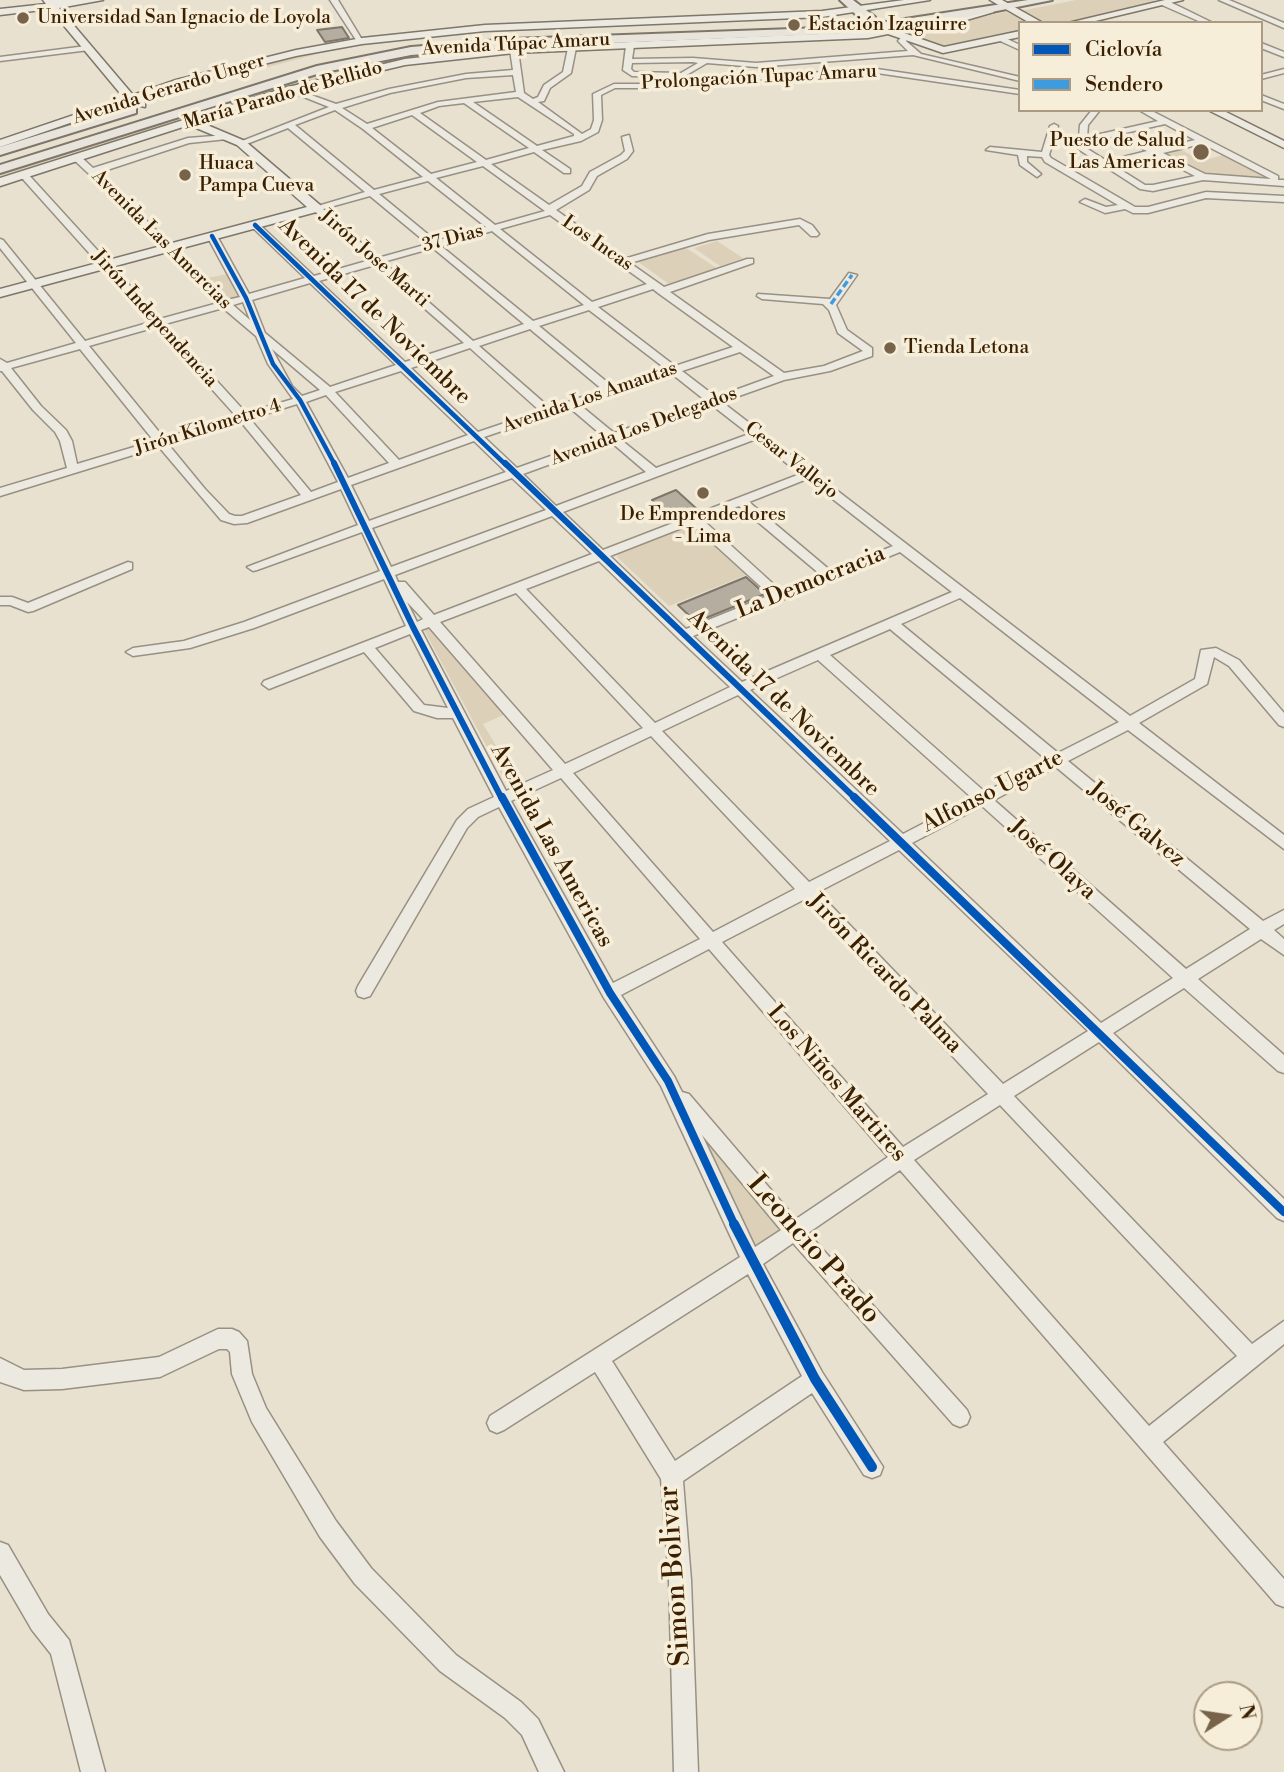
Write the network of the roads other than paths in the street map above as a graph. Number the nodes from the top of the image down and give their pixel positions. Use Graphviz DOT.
graph roads {
  1 [pos="39,0"];
  2 [pos="98,0"];
  3 [pos="334,0"];
  4 [pos="827,0"];
  5 [pos="1046,0"];
  6 [pos="1178,0"];
  7 [pos="1223,0"];
  8 [pos="50,3"];
  9 [pos="929,3"];
  10 [pos="1165,3"];
  11 [pos="0,5"];
  12 [pos="993,5"];
  13 [pos="1008,7"];
  14 [pos="0,12"];
  15 [pos="856,13"];
  16 [pos="1034,21"];
  17 [pos="1082,21"];
  18 [pos="1205,21"];
  19 [pos="1284,26"];
  20 [pos="904,31"];
  21 [pos="891,32"];
  22 [pos="1018,34"];
  23 [pos="700,36"];
  24 [pos="1001,38"];
  25 [pos="361,41"];
  26 [pos="630,46"];
  27 [pos="1263,46"];
  28 [pos="1018,47"];
  29 [pos="86,48"];
  30 [pos="572,48"];
  31 [pos="514,50"];
  32 [pos="913,53"];
  33 [pos="1284,55"];
  34 [pos="859,58"];
  35 [pos="0,59"];
  36 [pos="628,61"];
  37 [pos="706,61"];
  38 [pos="1263,65"];
  39 [pos="974,69"];
  40 [pos="517,72"];
  41 [pos="1282,72"];
  42 [pos="1263,77"];
  43 [pos="1018,79"];
  44 [pos="292,89"];
  45 [pos="1018,92"];
  46 [pos="520,94"];
  47 [pos="1263,98"];
  48 [pos="465,100"];
  49 [pos="531,102"];
  50 [pos="131,104"];
  51 [pos="336,107"];
  52 [pos="1283,107"];
  53 [pos="412,111"];
  54 [pos="1094,112"];
  55 [pos="1134,112"];
  56 [pos="1147,112"];
  57 [pos="1217,112"];
  58 [pos="1164,121"];
  59 [pos="191,122"];
  60 [pos="290,125"];
  61 [pos="1054,126"];
  62 [pos="366,127"];
  63 [pos="1118,133"];
  64 [pos="224,136"];
  65 [pos="626,137"];
  66 [pos="578,139"];
  67 [pos="1082,141"];
  68 [pos="1201,141"];
  69 [pos="241,143"];
  70 [pos="0,144"];
  71 [pos="1284,145"];
  72 [pos="537,150"];
  73 [pos="990,150"];
  74 [pos="0,151"];
  75 [pos="1022,152"];
  76 [pos="1156,152"];
  77 [pos="1045,155"];
  78 [pos="77,158"];
  79 [pos="485,163"];
  80 [pos="1105,164"];
  81 [pos="0,169"];
  82 [pos="94,171"];
  83 [pos="567,171"];
  84 [pos="1037,174"];
  85 [pos="24,175"];
  86 [pos="429,177"];
  87 [pos="1203,177"];
  88 [pos="0,180"];
  89 [pos="1284,183"];
  90 [pos="373,193"];
  91 [pos="1284,199"];
  92 [pos="1085,202"];
  93 [pos="1124,206"];
  94 [pos="316,208"];
  95 [pos="550,212"];
  96 [pos="254,225"];
  97 [pos="494,228"];
  98 [pos="814,234"];
  99 [pos="212,236"];
  100 [pos="0,242"];
  101 [pos="435,243"];
  102 [pos="169,248"];
  103 [pos="376,260"];
  104 [pos="750,261"];
  105 [pos="623,262"];
  106 [pos="104,265"];
  107 [pos="852,275"];
  108 [pos="312,278"];
  109 [pos="34,284"];
  110 [pos="658,288"];
  111 [pos="0,293"];
  112 [pos="762,296"];
  113 [pos="246,298"];
  114 [pos="225,304"];
  115 [pos="831,304"];
  116 [pos="590,305"];
  117 [pos="157,324"];
  118 [pos="533,324"];
  119 [pos="266,342"];
  120 [pos="471,345"];
  121 [pos="84,346"];
  122 [pos="740,348"];
  123 [pos="2,365"];
  124 [pos="402,365"];
  125 [pos="676,369"];
  126 [pos="782,377"];
  127 [pos="327,390"];
  128 [pos="611,391"];
  129 [pos="300,400"];
  130 [pos="715,401"];
  131 [pos="572,404"];
  132 [pos="548,412"];
  133 [pos="243,417"];
  134 [pos="757,435"];
  135 [pos="476,436"];
  136 [pos="614,438"];
  137 [pos="162,441"];
  138 [pos="397,465"];
  139 [pos="73,470"];
  140 [pos="653,472"];
  141 [pos="516,474"];
  142 [pos="808,475"];
  143 [pos="345,484"];
  144 [pos="0,492"];
  145 [pos="309,497"];
  146 [pos="740,501"];
  147 [pos="552,509"];
  148 [pos="694,519"];
  149 [pos="367,526"];
  150 [pos="901,547"];
  151 [pos="599,554"];
  152 [pos="128,566"];
  153 [pos="253,567"];
  154 [pos="389,572"];
  155 [pos="829,575"];
  156 [pos="518,588"];
  157 [pos="961,593"];
  158 [pos="778,595"];
  159 [pos="0,601"];
  160 [pos="431,620"];
  161 [pos="891,623"];
  162 [pos="413,627"];
  163 [pos="683,635"];
  164 [pos="366,646"];
  165 [pos="133,652"];
  166 [pos="820,654"];
  167 [pos="269,684"];
  168 [pos="739,688"];
  169 [pos="457,713"];
  170 [pos="1284,722"];
  171 [pos="1129,723"];
  172 [pos="650,729"];
  173 [pos="1056,759"];
  174 [pos="561,771"];
  175 [pos="502,798"];
  176 [pos="983,798"];
  177 [pos="898,841"];
  178 [pos="1284,843"];
  179 [pos="804,891"];
  180 [pos="1284,916"];
  181 [pos="1262,930"];
  182 [pos="712,940"];
  183 [pos="1284,948"];
  184 [pos="1185,979"];
  185 [pos="364,991"];
  186 [pos="610,993"];
  187 [pos="1100,1032"];
  188 [pos="1284,1066"];
  189 [pos="668,1081"];
  190 [pos="1000,1095"];
  191 [pos="900,1159"];
  192 [pos="1284,1212"];
  193 [pos="795,1232"];
  194 [pos="751,1261"];
  195 [pos="1284,1331"];
  196 [pos="1252,1357"];
  197 [pos="598,1358"];
  198 [pos="0,1368"];
  199 [pos="815,1379"];
  200 [pos="960,1417"];
  201 [pos="497,1423"];
  202 [pos="1149,1440"];
  203 [pos="872,1467"];
  204 [pos="672,1476"];
  205 [pos="0,1553"];
  206 [pos="1280,1583"];
  207 [pos="93,1772"];
  208 [pos="552,1772"];
  209 [pos="686,1772"];
  1 -- 11 [label="street"];
  2 -- 8 [label="street"];
  3 -- 25 [label="street"];
  4 -- 15 [label="main road"];
  5 -- 13 [label="main road, Avenida Túpac Amaru"];
  6 -- 10 [label="street"];
  7 -- 19 [label="street"];
  8 -- 14 [label="street"];
  8 -- 29 [label="street"];
  9 -- 15 [label="main road, Avenida Túpac Amaru"];
  10 -- 17 [label="street"];
  10 -- 18 [label="street"];
  12 -- 13 [label="main road, Avenida Túpac Amaru"];
  12 -- 20 [label="main road, Avenida Túpac Amaru"];
  12 -- 21 [label="street, María Parado de Bellido"];
  13 -- 16 [label="street"];
  15 -- 20 [label="main road"];
  15 -- 23 [label="main road"];
  15 -- 25 [label="street, Avenida Gerardo Unger"];
  15 -- 50 [label="main road, Avenida Túpac Amaru"];
  20 -- 21 [label="street"];
  20 -- 23 [label="main road, Avenida Túpac Amaru"];
  20 -- 24 [label="street"];
  20 -- 32 [label="street"];
  21 -- 26 [label="street, María Parado de Bellido"];
  22 -- 24 [label="street"];
  23 -- 81 [label="main road, Avenida Túpac Amaru"];
  24 -- 28 [label="street"];
  25 -- 50 [label="street, Avenida Gerardo Unger"];
  26 -- 30 [label="street, María Parado de Bellido"];
  26 -- 36 [label="street"];
  27 -- 33 [label="street"];
  29 -- 35 [label="street"];
  29 -- 50 [label="street"];
  30 -- 31 [label="street, María Parado de Bellido"];
  30 -- 49 [label="street"];
  31 -- 40 [label="street"];
  31 -- 44 [label="street, María Parado de Bellido"];
  32 -- 34 [label="street"];
  32 -- 39 [label="street"];
  34 -- 37 [label="street"];
  34 -- 39 [label="street"];
  36 -- 37 [label="street"];
  36 -- 37 [label="street"];
  38 -- 41 [label="street"];
  39 -- 43 [label="street"];
  40 -- 46 [label="street"];
  40 -- 51 [label="street"];
  41 -- 42 [label="street"];
  44 -- 51 [label="street, Cesar Vallejo"];
  44 -- 59 [label="street, María Parado de Bellido"];
  45 -- 66 [label="street, Prolongación Tupac Amaru"];
  46 -- 48 [label="street"];
  46 -- 49 [label="street"];
  47 -- 52 [label="street"];
  48 -- 53 [label="street"];
  48 -- 72 [label="street"];
  49 -- 66 [label="street"];
  50 -- 70 [label="street, Avenida Gerardo Unger"];
  50 -- 74 [label="main road, Avenida Túpac Amaru"];
  51 -- 60 [label="street"];
  51 -- 62 [label="street, Cesar Vallejo"];
  53 -- 62 [label="street"];
  53 -- 79 [label="street, Los Incas"];
  54 -- 67 [label="street"];
  55 -- 63 [label="street"];
  56 -- 58 [label="street"];
  57 -- 71 [label="street"];
  58 -- 63 [label="street"];
  58 -- 68 [label="street"];
  59 -- 64 [label="street, Jirón Jose Marti"];
  59 -- 78 [label="street, María Parado de Bellido"];
  60 -- 69 [label="street"];
  60 -- 90 [label="street"];
  61 -- 77 [label="street"];
  62 -- 86 [label="street, Cesar Vallejo"];
  63 -- 67 [label="street"];
  63 -- 76 [label="street"];
  64 -- 69 [label="street, Jirón Jose Marti"];
  64 -- 82 [label="street"];
  65 -- 95 [label="street, 37 Dias"];
  66 -- 72 [label="street"];
  67 -- 80 [label="street"];
  68 -- 76 [label="street"];
  68 -- 89 [label="street"];
  69 -- 94 [label="street, Jirón Jose Marti"];
  72 -- 79 [label="street"];
  72 -- 83 [label="street"];
  73 -- 75 [label="street"];
  75 -- 77 [label="street"];
  75 -- 84 [label="street"];
  76 -- 80 [label="street"];
  76 -- 87 [label="street"];
  77 -- 93 [label="street"];
  78 -- 82 [label="street, Avenida Las Amercias"];
  78 -- 85 [label="street, María Parado de Bellido"];
  79 -- 86 [label="street"];
  79 -- 95 [label="street, Los Incas"];
  80 -- 87 [label="street"];
  82 -- 102 [label="street, Avenida Las Amercias"];
  85 -- 88 [label="main road"];
  85 -- 106 [label="street, Jirón Independencia"];
  86 -- 90 [label="street"];
  86 -- 97 [label="street, Cesar Vallejo"];
  87 -- 89 [label="street"];
  90 -- 94 [label="street"];
  90 -- 101 [label="street"];
  91 -- 93 [label="street"];
  92 -- 93 [label="street"];
  94 -- 96 [label="street"];
  94 -- 103 [label="street, Jirón Jose Marti"];
  95 -- 97 [label="street, 37 Dias"];
  95 -- 105 [label="street, Los Incas"];
  96 -- 99 [label="street"];
  96 -- 108 [label="street, Avenida 17 de Noviembre"];
  97 -- 101 [label="street, 37 Dias"];
  97 -- 116 [label="street, Cesar Vallejo"];
  98 -- 105 [label="street"];
  99 -- 102 [label="street"];
  99 -- 113 [label="street, Avenida Las Americas"];
  100 -- 109 [label="street"];
  101 -- 103 [label="street, 37 Dias"];
  101 -- 118 [label="street"];
  102 -- 106 [label="street"];
  102 -- 114 [label="street, Avenida Las Amercias"];
  103 -- 108 [label="street, 37 Dias"];
  103 -- 120 [label="street, Jirón Jose Marti"];
  104 -- 110 [label="street, Jirón Kilometro 4"];
  105 -- 110 [label="street, Los Incas"];
  106 -- 109 [label="street"];
  106 -- 117 [label="street, Jirón Independencia"];
  107 -- 115 [label="street"];
  108 -- 113 [label="street, 37 Dias"];
  108 -- 124 [label="street, Avenida 17 de Noviembre"];
  109 -- 111 [label="street"];
  109 -- 121 [label="street"];
  110 -- 116 [label="street, Jirón Kilometro 4"];
  110 -- 122 [label="street, Los Incas"];
  112 -- 115 [label="street"];
  113 -- 114 [label="street, 37 Dias"];
  113 -- 119 [label="street, Avenida Las Americas"];
  114 -- 117 [label="street, 37 Dias"];
  114 -- 119 [label="street, Avenida Las Amercias"];
  115 -- 126 [label="street, Avenida Los Delegados"];
  116 -- 118 [label="street, Jirón Kilometro 4"];
  116 -- 125 [label="street, Cesar Vallejo"];
  117 -- 121 [label="street, 37 Dias"];
  117 -- 133 [label="street, Jirón Independencia"];
  118 -- 120 [label="street, Jirón Kilometro 4"];
  118 -- 128 [label="street"];
  119 -- 127 [label="street, Avenida Las Amercias"];
  119 -- 129 [label="street, Avenida Las Americas"];
  120 -- 124 [label="street, Jirón Kilometro 4"];
  120 -- 132 [label="street, Jirón Jose Marti"];
  121 -- 123 [label="street, 37 Dias"];
  121 -- 137 [label="street"];
  122 -- 125 [label="street, Avenida Los Amautas"];
  122 -- 126 [label="street, Los Incas"];
  123 -- 139 [label="street"];
  124 -- 127 [label="street, Jirón Kilometro 4"];
  124 -- 135 [label="street, Avenida 17 de Noviembre"];
  125 -- 128 [label="street, Avenida Los Amautas"];
  125 -- 130 [label="street, Cesar Vallejo"];
  126 -- 130 [label="street, Avenida Los Delegados"];
  127 -- 129 [label="street, Jirón Kilometro 4"];
  127 -- 138 [label="street, Avenida Las Amercias"];
  128 -- 131 [label="street, Avenida Los Amautas"];
  129 -- 133 [label="street, Jirón Kilometro 4"];
  129 -- 143 [label="street, Avenida Las Americas"];
  130 -- 134 [label="street, Cesar Vallejo"];
  130 -- 136 [label="street, Avenida Los Delegados"];
  131 -- 132 [label="street, Avenida Los Amautas"];
  131 -- 136 [label="street"];
  132 -- 135 [label="street, Avenida Los Amautas"];
  133 -- 137 [label="street, Jirón Kilometro 4"];
  133 -- 145 [label="street, Jirón Independencia"];
  134 -- 140 [label="street"];
  134 -- 142 [label="street, Cesar Vallejo"];
  135 -- 138 [label="street, Avenida Los Amautas"];
  135 -- 141 [label="street, Avenida 17 de Noviembre"];
  136 -- 140 [label="street"];
  136 -- 141 [label="street, Avenida Los Delegados"];
  137 -- 139 [label="street, Jirón Kilometro 4"];
  137 -- 145 [label="street, Avenida Los Amautas"];
  138 -- 143 [label="street, Avenida Los Amautas"];
  139 -- 144 [label="street, Jirón Kilometro 4"];
  140 -- 147 [label="street"];
  141 -- 147 [label="street, Avenida 17 de Noviembre"];
  141 -- 149 [label="street, Avenida Los Delegados"];
  142 -- 146 [label="street"];
  142 -- 150 [label="street, Cesar Vallejo"];
  143 -- 145 [label="street, Avenida Los Amautas"];
  143 -- 149 [label="street, Avenida Las Americas"];
  146 -- 148 [label="street"];
  146 -- 155 [label="street"];
  147 -- 151 [label="street, Avenida 17 de Noviembre"];
  147 -- 154 [label="street"];
  148 -- 151 [label="street"];
  148 -- 158 [label="street"];
  149 -- 153 [label="street, Avenida Los Delegados"];
  149 -- 154 [label="street, Avenida Las Americas"];
  150 -- 155 [label="street, La Democracia"];
  150 -- 157 [label="street, Cesar Vallejo"];
  151 -- 156 [label="street"];
  151 -- 163 [label="street, Avenida 17 de Noviembre"];
  152 -- 159 [label="street"];
  154 -- 160 [label="street, Los Niños Martires"];
  154 -- 162 [label="street, Avenida Las Americas"];
  154 -- 165 [label="street"];
  155 -- 158 [label="street, La Democracia"];
  156 -- 160 [label="street"];
  156 -- 172 [label="street, Jirón Ricardo Palma"];
  157 -- 161 [label="street"];
  157 -- 171 [label="street, Cesar Vallejo"];
  158 -- 163 [label="street, La Democracia"];
  160 -- 162 [label="street"];
  160 -- 174 [label="street, Los Niños Martires"];
  161 -- 166 [label="street"];
  161 -- 173 [label="street, José Galvez"];
  162 -- 164 [label="street"];
  162 -- 169 [label="street, Avenida Las Americas"];
  163 -- 168 [label="street, Avenida 17 de Noviembre"];
  164 -- 167 [label="street"];
  164 -- 169 [label="street"];
  166 -- 168 [label="street"];
  166 -- 176 [label="street, José Olaya"];
  168 -- 172 [label="street"];
  168 -- 177 [label="street, Avenida 17 de Noviembre"];
  169 -- 175 [label="street, Avenida Las Americas"];
  170 -- 171 [label="street, Alfonso Ugarte"];
  171 -- 173 [label="street, Alfonso Ugarte"];
  171 -- 178 [label="street, Cesar Vallejo"];
  172 -- 174 [label="street"];
  172 -- 179 [label="street, Jirón Ricardo Palma"];
  173 -- 176 [label="street, Alfonso Ugarte"];
  173 -- 181 [label="street, José Galvez"];
  174 -- 175 [label="street"];
  174 -- 182 [label="street, Los Niños Martires"];
  175 -- 185 [label="street"];
  175 -- 186 [label="street, Avenida Las Americas"];
  176 -- 177 [label="street, Alfonso Ugarte"];
  176 -- 184 [label="street, José Olaya"];
  177 -- 179 [label="street, Alfonso Ugarte"];
  177 -- 187 [label="street, Avenida 17 de Noviembre"];
  179 -- 182 [label="street, Alfonso Ugarte"];
  179 -- 190 [label="street, Jirón Ricardo Palma"];
  180 -- 181 [label="street"];
  181 -- 183 [label="street, José Galvez"];
  181 -- 184 [label="street"];
  182 -- 186 [label="street, Alfonso Ugarte"];
  182 -- 191 [label="street, Los Niños Martires"];
  184 -- 187 [label="street"];
  184 -- 188 [label="street, José Olaya"];
  186 -- 189 [label="street, Avenida Las Americas"];
  187 -- 190 [label="street"];
  187 -- 192 [label="street, Avenida 17 de Noviembre"];
  189 -- 193 [label="street, Leoncio Prado"];
  189 -- 194 [label="street, Avenida Las Americas"];
  190 -- 191 [label="street"];
  190 -- 196 [label="street, Jirón Ricardo Palma"];
  191 -- 193 [label="street"];
  191 -- 202 [label="street, Los Niños Martires"];
  193 -- 194 [label="street"];
  193 -- 200 [label="street, Leoncio Prado"];
  194 -- 197 [label="street"];
  194 -- 199 [label="street, Avenida Las Americas"];
  195 -- 196 [label="street"];
  196 -- 202 [label="street"];
  197 -- 201 [label="street"];
  197 -- 204 [label="street, Simon Bolivar"];
  198 -- 208 [label="street"];
  199 -- 203 [label="street, Avenida Las Americas"];
  199 -- 204 [label="street"];
  202 -- 206 [label="street, Los Niños Martires"];
  204 -- 209 [label="street, Simon Bolivar"];
  205 -- 207 [label="street"];
}
